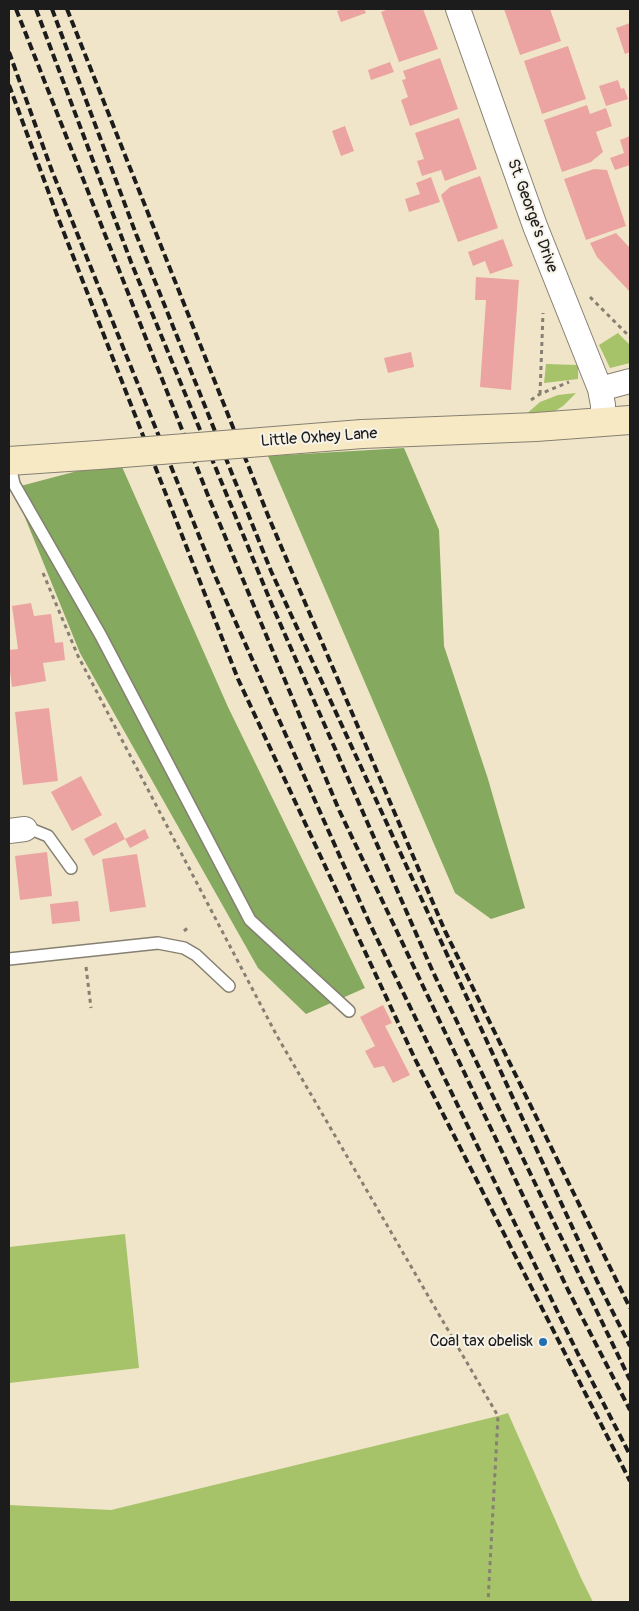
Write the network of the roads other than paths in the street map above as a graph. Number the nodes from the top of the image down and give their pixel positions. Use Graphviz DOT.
graph roads {
  1 [pos="458,9"];
  2 [pos="630,381"];
  3 [pos="600,389"];
  4 [pos="630,420"];
  5 [pos="603,423"];
  6 [pos="9,461"];
  7 [pos="13,828"];
  8 [pos="71,868"];
  9 [pos="9,959"];
  10 [pos="229,986"];
  11 [pos="349,1011"];
  1 -- 3 [label="street, St. George's Drive"];
  2 -- 3 [label="street"];
  3 -- 5 [label="street, St. George's Drive"];
  4 -- 5 [label="main road, Little Oxhey Lane"];
  5 -- 6 [label="main road, Little Oxhey Lane, bridge"];
  6 -- 11 [label="lane"];
  7 -- 8 [label="lane"];
  9 -- 10 [label="lane"];
}
